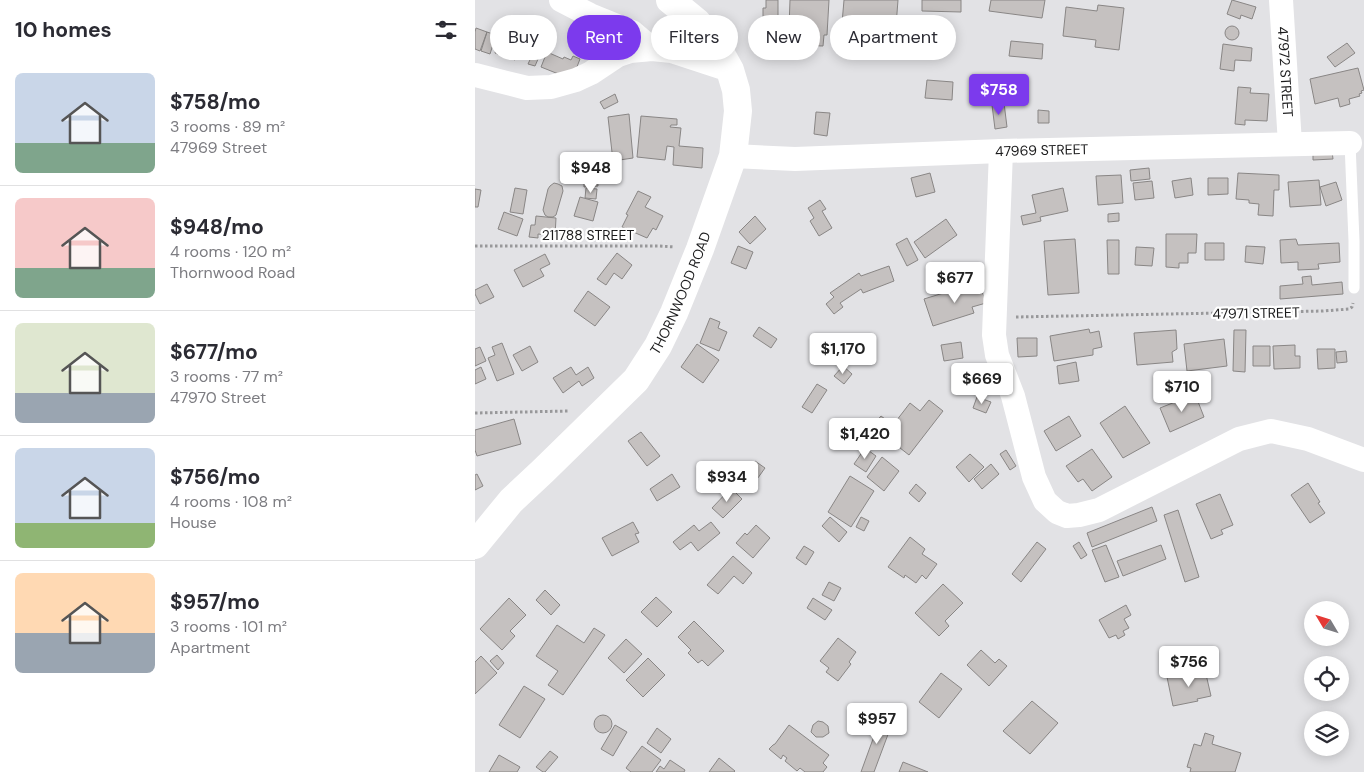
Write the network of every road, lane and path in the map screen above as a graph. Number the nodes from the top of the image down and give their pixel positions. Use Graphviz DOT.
graph roads {
  1 [pos="561,0"];
  2 [pos="670,0"];
  3 [pos="1281,0"];
  4 [pos="651,48"];
  5 [pos="651,49"];
  6 [pos="699,60"];
  7 [pos="730,70"];
  8 [pos="475,75"];
  9 [pos="1350,143"];
  10 [pos="1290,144"];
  11 [pos="1001,151"];
  12 [pos="733,156"];
  13 [pos="475,246"];
  14 [pos="700,249"];
  15 [pos="1354,288"];
  16 [pos="995,317"];
  17 [pos="604,411"];
  18 [pos="475,413"];
  19 [pos="1364,460"];
  20 [pos="475,545"];
  1 -- 4 [label="street"];
  2 -- 7 [label="street, THORNWOOD ROAD"];
  3 -- 10 [label="street, 47972 STREET"];
  5 -- 8 [label="street"];
  6 -- 7 [label="street"];
  7 -- 12 [label="street, THORNWOOD ROAD"];
  9 -- 10 [label="street, 47969 STREET"];
  9 -- 15 [label="lane"];
  10 -- 11 [label="street, 47969 STREET"];
  11 -- 12 [label="street, 47969 STREET"];
  11 -- 16 [label="street"];
  12 -- 14 [label="street, THORNWOOD ROAD"];
  13 -- 14 [label="path, 211788 STREET"];
  14 -- 17 [label="street, THORNWOOD ROAD"];
  15 -- 16 [label="path, 47971 STREET"];
  16 -- 19 [label="street"];
  17 -- 18 [label="path"];
  17 -- 20 [label="street, THORNWOOD ROAD"];
}
